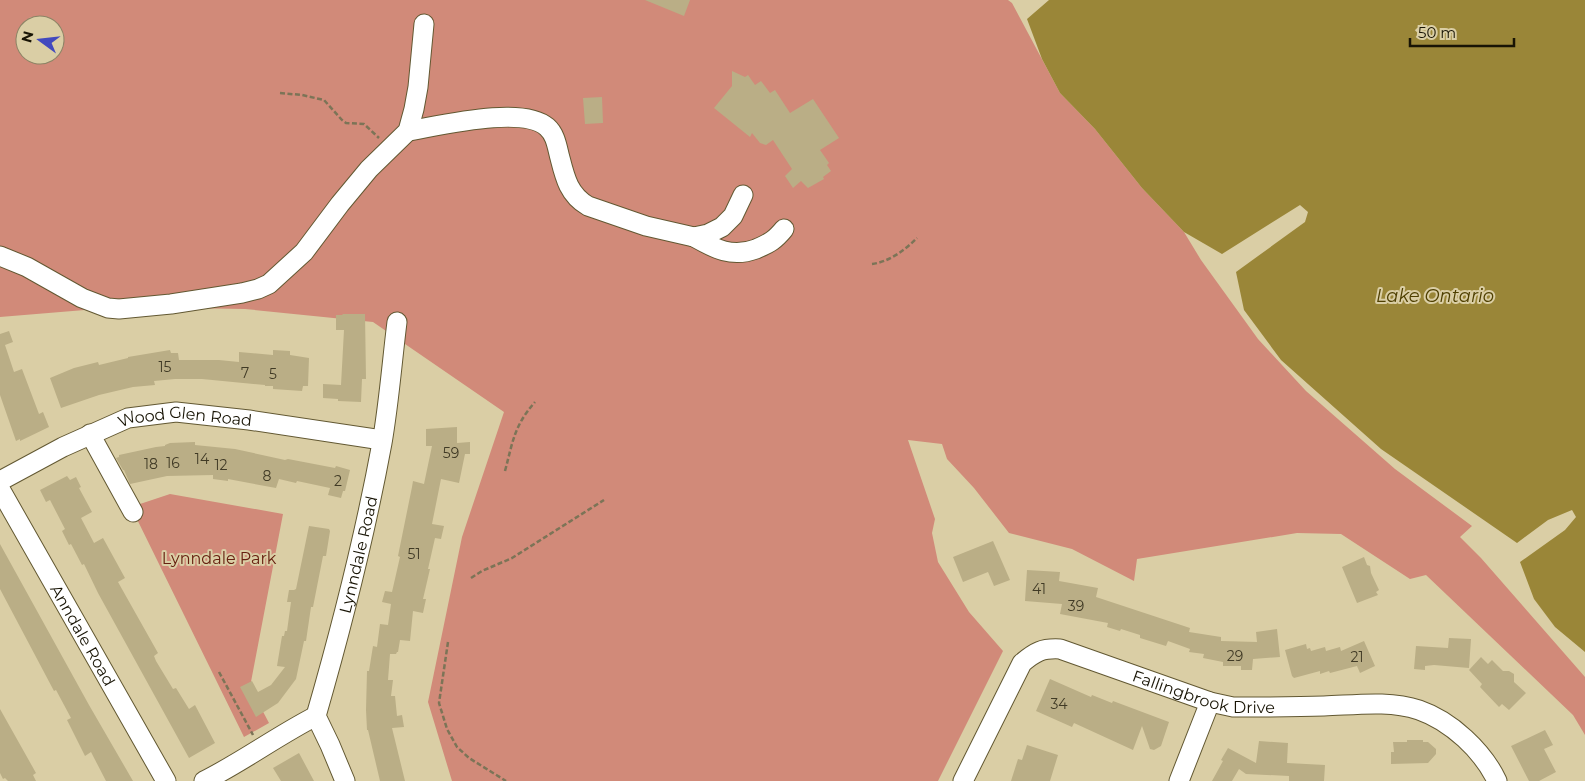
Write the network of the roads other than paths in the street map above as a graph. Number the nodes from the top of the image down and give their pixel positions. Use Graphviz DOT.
graph roads {
  1 [pos="424,24"];
  2 [pos="408,131"];
  3 [pos="743,195"];
  4 [pos="784,229"];
  5 [pos="694,237"];
  6 [pos="0,256"];
  7 [pos="397,322"];
  8 [pos="90,434"];
  9 [pos="382,440"];
  10 [pos="0,480"];
  11 [pos="0,489"];
  12 [pos="133,512"];
  13 [pos="1210,702"];
  14 [pos="316,716"];
  15 [pos="166,781"];
  16 [pos="204,781"];
  17 [pos="345,781"];
  18 [pos="963,781"];
  19 [pos="1179,781"];
  20 [pos="1497,781"];
  1 -- 2 [label="street"];
  2 -- 5 [label="street"];
  2 -- 6 [label="street"];
  3 -- 5 [label="street"];
  4 -- 5 [label="street"];
  7 -- 9 [label="street, Lynndale Road"];
  8 -- 9 [label="street, Wood Glen Road"];
  8 -- 10 [label="street, Wood Glen Road"];
  8 -- 12 [label="street"];
  9 -- 14 [label="street, Lynndale Road"];
  11 -- 15 [label="street, Anndale Road"];
  13 -- 18 [label="street, Fallingbrook Drive"];
  13 -- 19 [label="street"];
  13 -- 20 [label="street, Fallingbrook Drive"];
  14 -- 16 [label="street"];
  14 -- 17 [label="street"];
}
